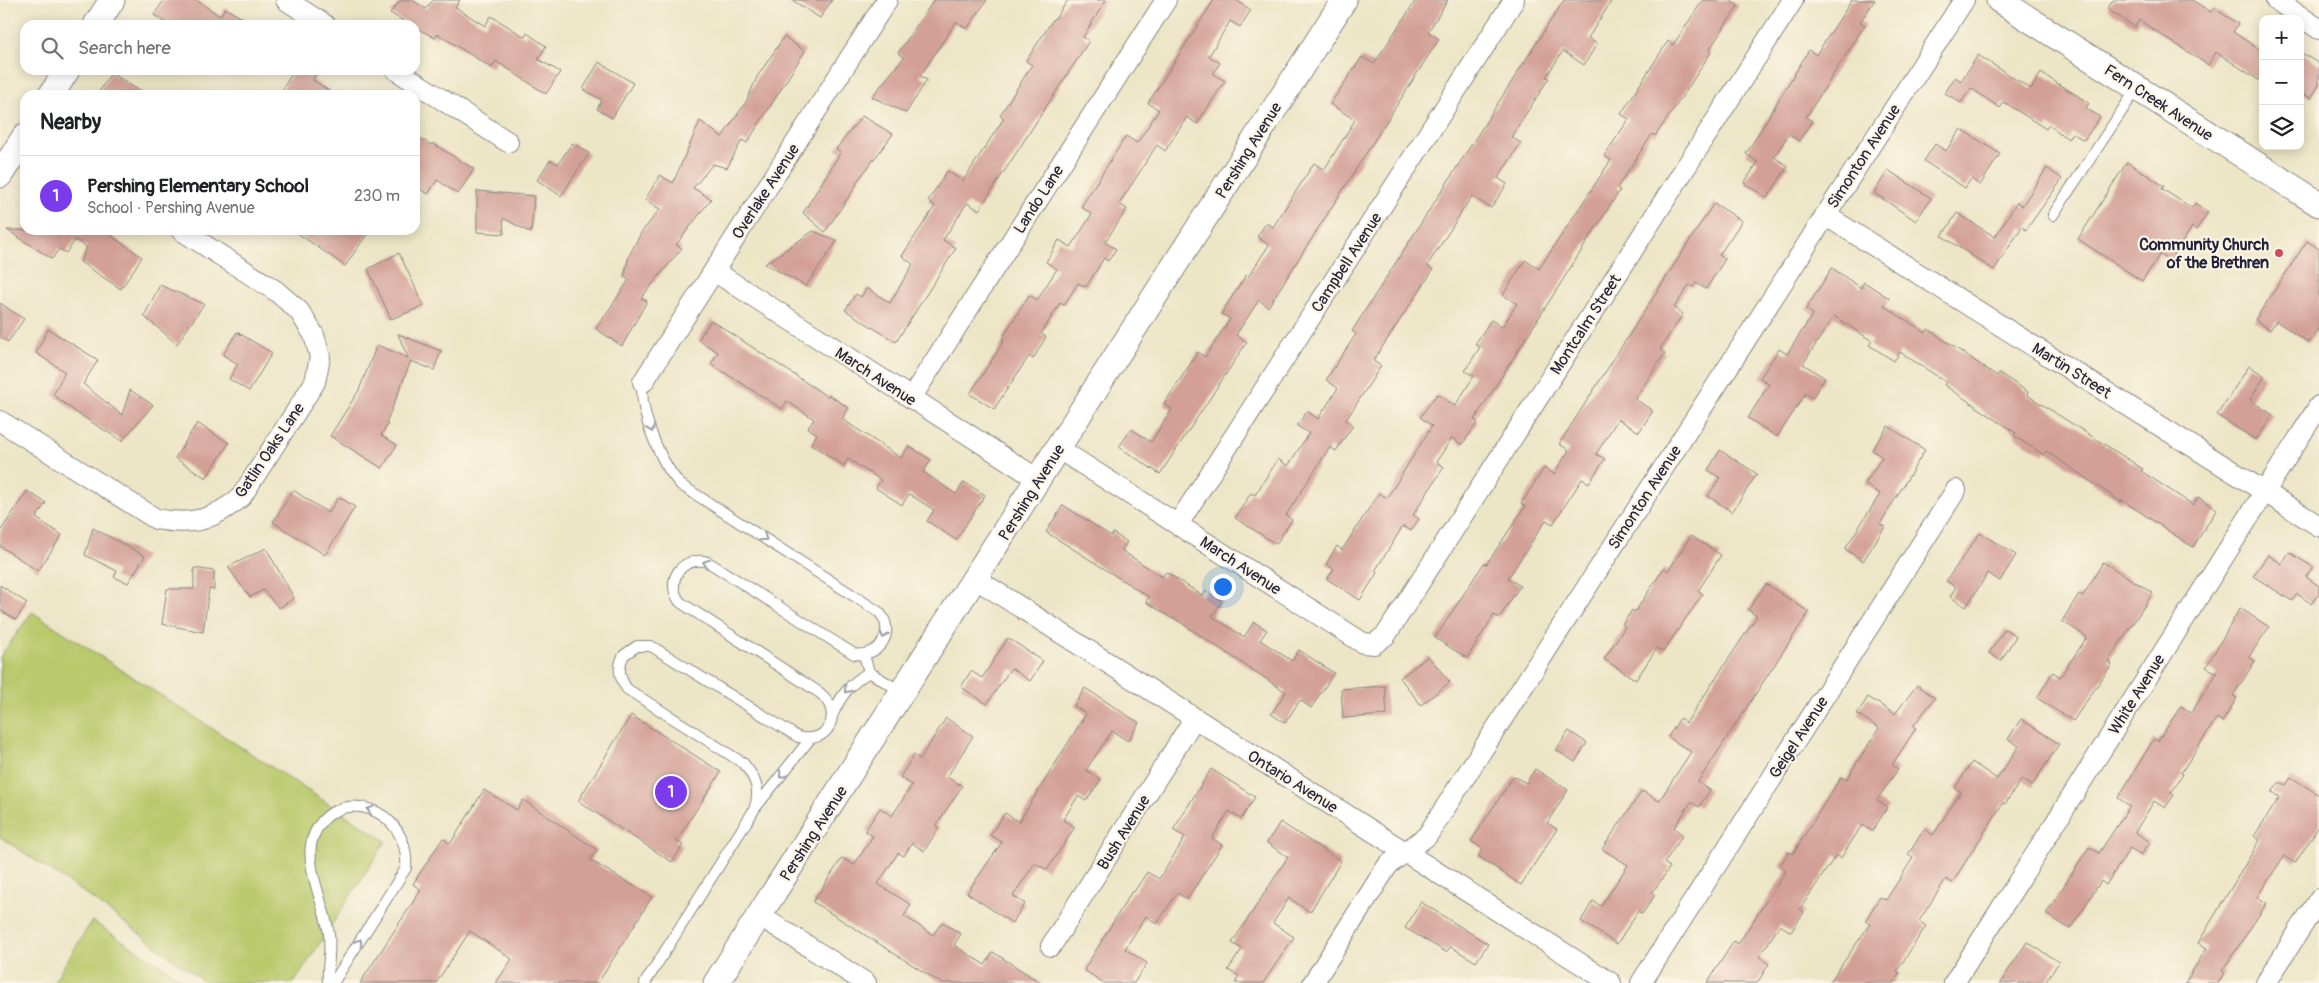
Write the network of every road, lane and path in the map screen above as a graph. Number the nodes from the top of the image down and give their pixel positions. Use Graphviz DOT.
graph roads {
  1 [pos="112,0"];
  2 [pos="286,0"];
  3 [pos="887,0"];
  4 [pos="1166,0"];
  5 [pos="1344,0"];
  6 [pos="1514,0"];
  7 [pos="1793,0"];
  8 [pos="1964,0"];
  9 [pos="1999,0"];
  10 [pos="2279,2"];
  11 [pos="99,20"];
  12 [pos="318,20"];
  13 [pos="2319,29"];
  14 [pos="64,75"];
  15 [pos="404,75"];
  16 [pos="2137,88"];
  17 [pos="54,90"];
  18 [pos="508,142"];
  19 [pos="20,144"];
  20 [pos="0,175"];
  21 [pos="2319,204"];
  22 [pos="1825,215"];
  23 [pos="2053,215"];
  24 [pos="189,235"];
  25 [pos="714,271"];
  26 [pos="643,382"];
  27 [pos="911,398"];
  28 [pos="2319,406"];
  29 [pos="0,422"];
  30 [pos="1059,449"];
  31 [pos="1038,480"];
  32 [pos="1956,490"];
  33 [pos="2264,491"];
  34 [pos="1178,524"];
  35 [pos="2319,526"];
  36 [pos="976,579"];
  37 [pos="1374,644"];
  38 [pos="864,655"];
  39 [pos="869,672"];
  40 [pos="902,693"];
  41 [pos="833,714"];
  42 [pos="1194,719"];
  43 [pos="810,739"];
  44 [pos="754,810"];
  45 [pos="1406,852"];
  46 [pos="2319,899"];
  47 [pos="760,916"];
  48 [pos="1051,946"];
  49 [pos="328,983"];
  50 [pos="333,983"];
  51 [pos="645,983"];
  52 [pos="716,983"];
  53 [pos="866,983"];
  54 [pos="1313,983"];
  55 [pos="1611,983"];
  56 [pos="1641,983"];
  57 [pos="1954,983"];
  58 [pos="2266,983"];
  1 -- 11 [label="street"];
  2 -- 12 [label="street"];
  3 -- 25 [label="street, Overlake Avenue"];
  4 -- 27 [label="street, Lando Lane"];
  5 -- 30 [label="street, Pershing Avenue"];
  6 -- 34 [label="street, Campbell Avenue"];
  7 -- 37 [label="street, Montcalm Street"];
  8 -- 22 [label="street, Simonton Avenue"];
  9 -- 16 [label="street, Fern Creek Avenue"];
  10 -- 13 [label="street"];
  14 -- 17 [label="street"];
  15 -- 18 [label="street"];
  16 -- 21 [label="street, Fern Creek Avenue"];
  16 -- 23 [label="lane"];
  19 -- 20 [label="street"];
  22 -- 33 [label="street, Martin Street"];
  22 -- 45 [label="street, Simonton Avenue"];
  24 -- 29 [label="street, Gatlin Oaks Lane"];
  25 -- 26 [label="street, Overlake Avenue"];
  25 -- 27 [label="street, March Avenue"];
  26 -- 38 [label="lane, one-way"];
  27 -- 31 [label="street, March Avenue"];
  28 -- 33 [label="street, White Avenue"];
  30 -- 31 [label="street, Pershing Avenue"];
  30 -- 34 [label="street, March Avenue"];
  31 -- 36 [label="street, Pershing Avenue"];
  32 -- 56 [label="street, Geigel Avenue"];
  33 -- 35 [label="street, Martin Street"];
  33 -- 57 [label="street, White Avenue"];
  34 -- 37 [label="street, March Avenue"];
  36 -- 40 [label="street, Pershing Avenue"];
  36 -- 42 [label="street, Ontario Avenue"];
  38 -- 39 [label="lane"];
  38 -- 41 [label="lane, one-way"];
  39 -- 40 [label="lane"];
  39 -- 41 [label="lane, one-way"];
  40 -- 47 [label="street, Pershing Avenue"];
  41 -- 43 [label="lane"];
  42 -- 45 [label="street, Ontario Avenue"];
  42 -- 48 [label="street, Bush Avenue"];
  43 -- 44 [label="lane, one-way"];
  43 -- 44 [label="lane"];
  44 -- 51 [label="lane"];
  45 -- 54 [label="street, Simonton Avenue"];
  45 -- 55 [label="street, Ontario Avenue"];
  46 -- 58 [label="street"];
  47 -- 52 [label="street, Pershing Avenue"];
  47 -- 53 [label="street"];
  50 -- 49 [label="lane, one-way"];
}
